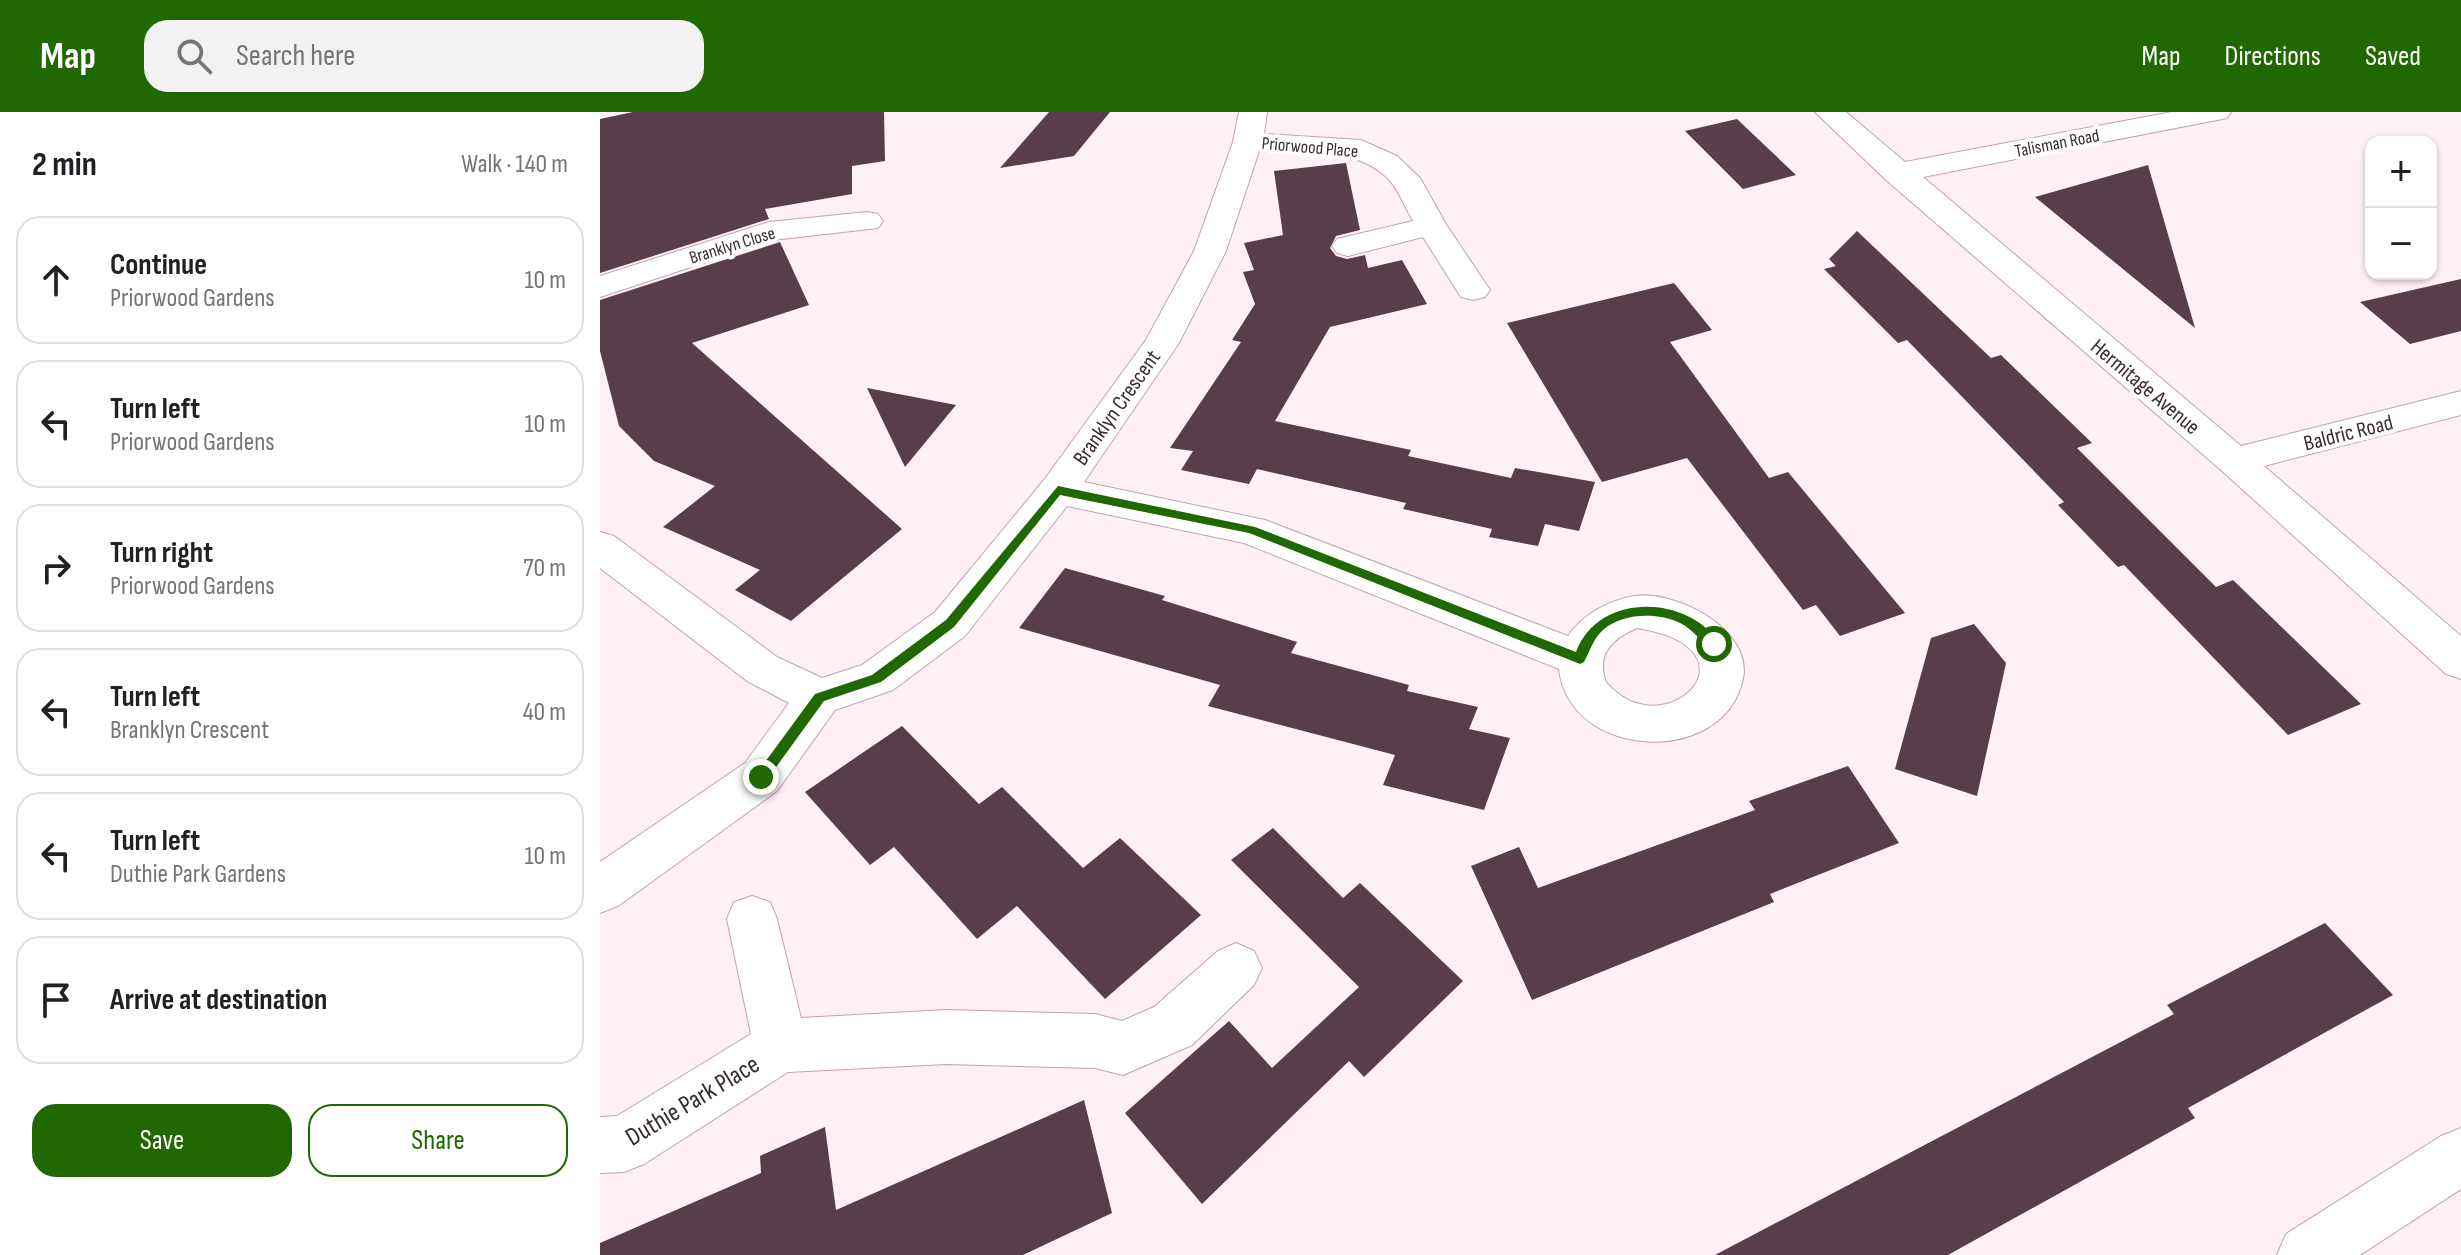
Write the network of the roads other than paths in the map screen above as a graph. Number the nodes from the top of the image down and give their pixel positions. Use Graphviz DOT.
graph roads {
  1 [pos="1829,112"];
  2 [pos="2217,112"];
  3 [pos="1250,127"];
  4 [pos="1896,173"];
  5 [pos="867,221"];
  6 [pos="1431,226"];
  7 [pos="1348,246"];
  8 [pos="600,287"];
  9 [pos="1473,290"];
  10 [pos="2461,403"];
  11 [pos="2234,461"];
  12 [pos="1058,490"];
  13 [pos="600,547"];
  14 [pos="1580,659"];
  15 [pos="2461,662"];
  16 [pos="819,697"];
  17 [pos="600,890"];
  18 [pos="752,919"];
  19 [pos="1236,968"];
  20 [pos="781,1046"];
  21 [pos="600,1145"];
  22 [pos="2461,1156"];
  23 [pos="2307,1255"];
  1 -- 4 [label="street, Hermitage Avenue"];
  2 -- 4 [label="street, Talisman Road"];
  3 -- 6 [label="street, Priorwood Place"];
  3 -- 12 [label="street, Branklyn Crescent"];
  4 -- 11 [label="street, Hermitage Avenue"];
  5 -- 8 [label="street, Branklyn Close"];
  6 -- 7 [label="street"];
  6 -- 9 [label="street, Priorwood Place"];
  10 -- 11 [label="street, Baldric Road"];
  11 -- 15 [label="street, Hermitage Avenue"];
  12 -- 14 [label="street"];
  12 -- 16 [label="street, Branklyn Crescent"];
  13 -- 16 [label="street"];
  16 -- 17 [label="street"];
  18 -- 20 [label="street, Duthie Park Place"];
  19 -- 20 [label="street, Duthie Park Place"];
  20 -- 21 [label="street, Duthie Park Place"];
  22 -- 23 [label="street"];
}
